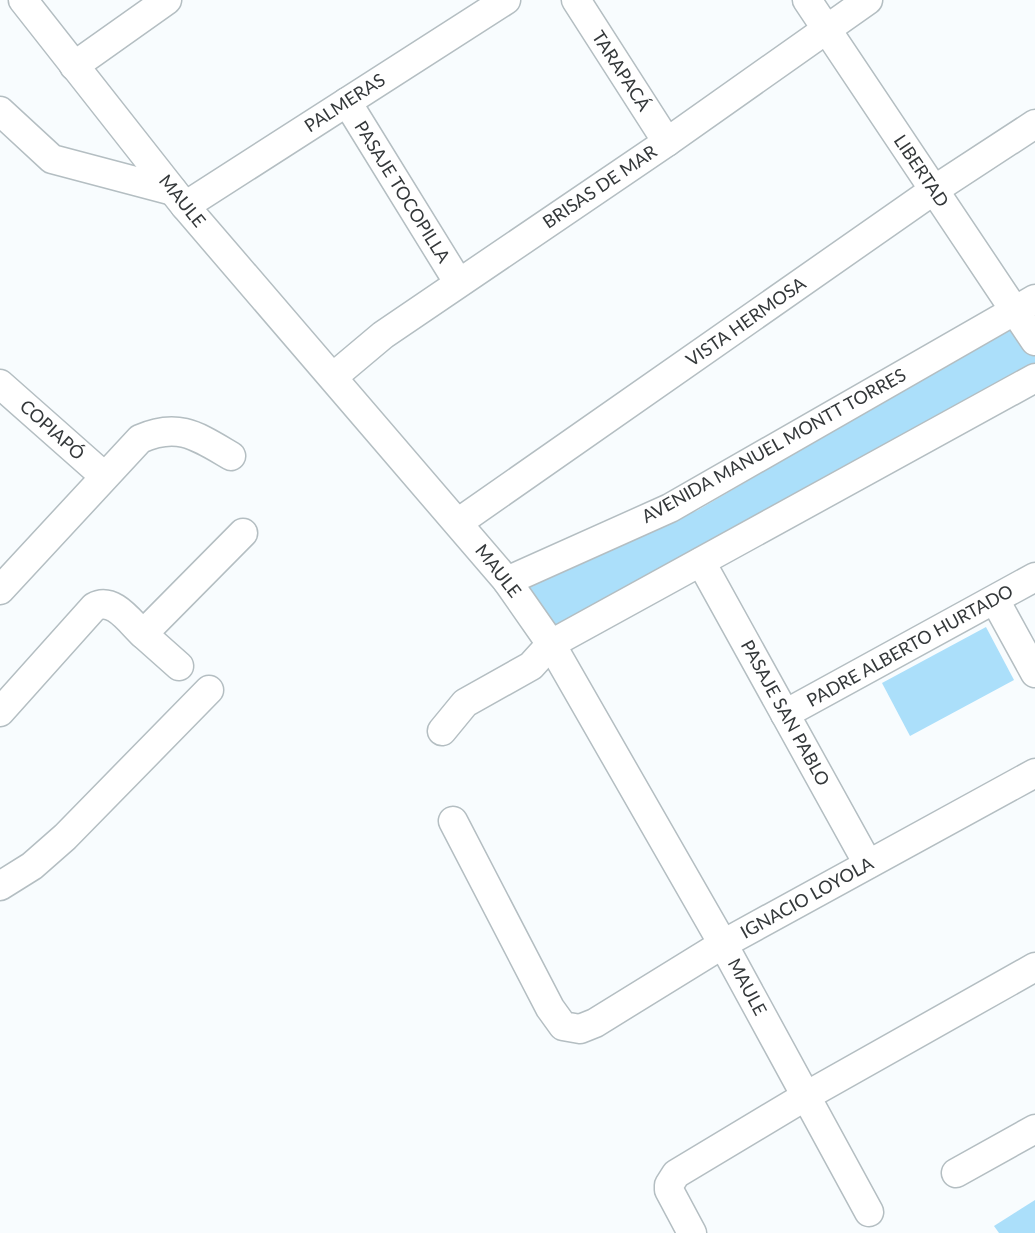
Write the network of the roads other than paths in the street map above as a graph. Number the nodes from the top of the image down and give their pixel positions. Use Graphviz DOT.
graph roads {
  1 [pos="23,0"];
  2 [pos="167,0"];
  3 [pos="506,0"];
  4 [pos="576,0"];
  5 [pos="807,0"];
  6 [pos="868,0"];
  7 [pos="825,28"];
  8 [pos="74,66"];
  9 [pos="346,102"];
  10 [pos="0,111"];
  11 [pos="1035,124"];
  12 [pos="667,142"];
  13 [pos="934,190"];
  14 [pos="179,199"];
  15 [pos="458,282"];
  16 [pos="1025,305"];
  17 [pos="1035,341"];
  18 [pos="333,377"];
  19 [pos="1035,378"];
  20 [pos="0,384"];
  21 [pos="231,456"];
  22 [pos="104,476"];
  23 [pos="459,522"];
  24 [pos="243,533"];
  25 [pos="701,562"];
  26 [pos="1035,578"];
  27 [pos="507,581"];
  28 [pos="0,590"];
  29 [pos="995,600"];
  30 [pos="143,634"];
  31 [pos="551,644"];
  32 [pos="179,666"];
  33 [pos="1035,673"];
  34 [pos="209,690"];
  35 [pos="0,711"];
  36 [pos="786,714"];
  37 [pos="442,731"];
  38 [pos="1035,773"];
  39 [pos="453,821"];
  40 [pos="868,864"];
  41 [pos="0,886"];
  42 [pos="723,944"];
  43 [pos="1035,967"];
  44 [pos="806,1096"];
  45 [pos="1035,1129"];
  46 [pos="956,1173"];
  47 [pos="869,1212"];
  48 [pos="692,1233"];
  1 -- 8 [label="street, MAULE"];
  2 -- 8 [label="street"];
  3 -- 9 [label="street, PALMERAS"];
  4 -- 12 [label="street, TARAPACÁ"];
  5 -- 7 [label="street, LIBERTAD"];
  6 -- 7 [label="street, BRISAS DE MAR"];
  7 -- 12 [label="street, BRISAS DE MAR"];
  7 -- 13 [label="street, LIBERTAD"];
  8 -- 14 [label="street, MAULE"];
  9 -- 14 [label="street, PALMERAS"];
  9 -- 15 [label="street, PASAJE TOCOPILLA"];
  10 -- 14 [label="street"];
  11 -- 13 [label="street, VISTA HERMOSA"];
  12 -- 15 [label="street, BRISAS DE MAR"];
  13 -- 16 [label="street, LIBERTAD"];
  13 -- 23 [label="street, VISTA HERMOSA"];
  14 -- 18 [label="street, MAULE"];
  15 -- 18 [label="street, BRISAS DE MAR"];
  16 -- 17 [label="street, LIBERTAD"];
  16 -- 27 [label="street, AVENIDA MANUEL MONTT TORRES"];
  18 -- 23 [label="street, MAULE"];
  19 -- 25 [label="street"];
  20 -- 22 [label="street, COPIAPÓ"];
  21 -- 22 [label="street"];
  22 -- 28 [label="street"];
  23 -- 27 [label="street, MAULE"];
  24 -- 30 [label="street"];
  25 -- 31 [label="street"];
  25 -- 36 [label="street, PASAJE SAN PABLO"];
  26 -- 29 [label="street, PADRE ALBERTO HURTADO"];
  27 -- 31 [label="street, MAULE"];
  29 -- 33 [label="street"];
  29 -- 36 [label="street, PADRE ALBERTO HURTADO"];
  30 -- 32 [label="street"];
  30 -- 35 [label="street"];
  31 -- 37 [label="street"];
  31 -- 42 [label="street, MAULE"];
  34 -- 41 [label="street"];
  36 -- 40 [label="street, PASAJE SAN PABLO"];
  38 -- 40 [label="street, IGNACIO LOYOLA"];
  39 -- 42 [label="street, IGNACIO LOYOLA"];
  40 -- 42 [label="street, IGNACIO LOYOLA"];
  42 -- 44 [label="street, MAULE"];
  43 -- 44 [label="street"];
  44 -- 47 [label="street, MAULE"];
  44 -- 48 [label="street"];
  45 -- 46 [label="street"];
}
